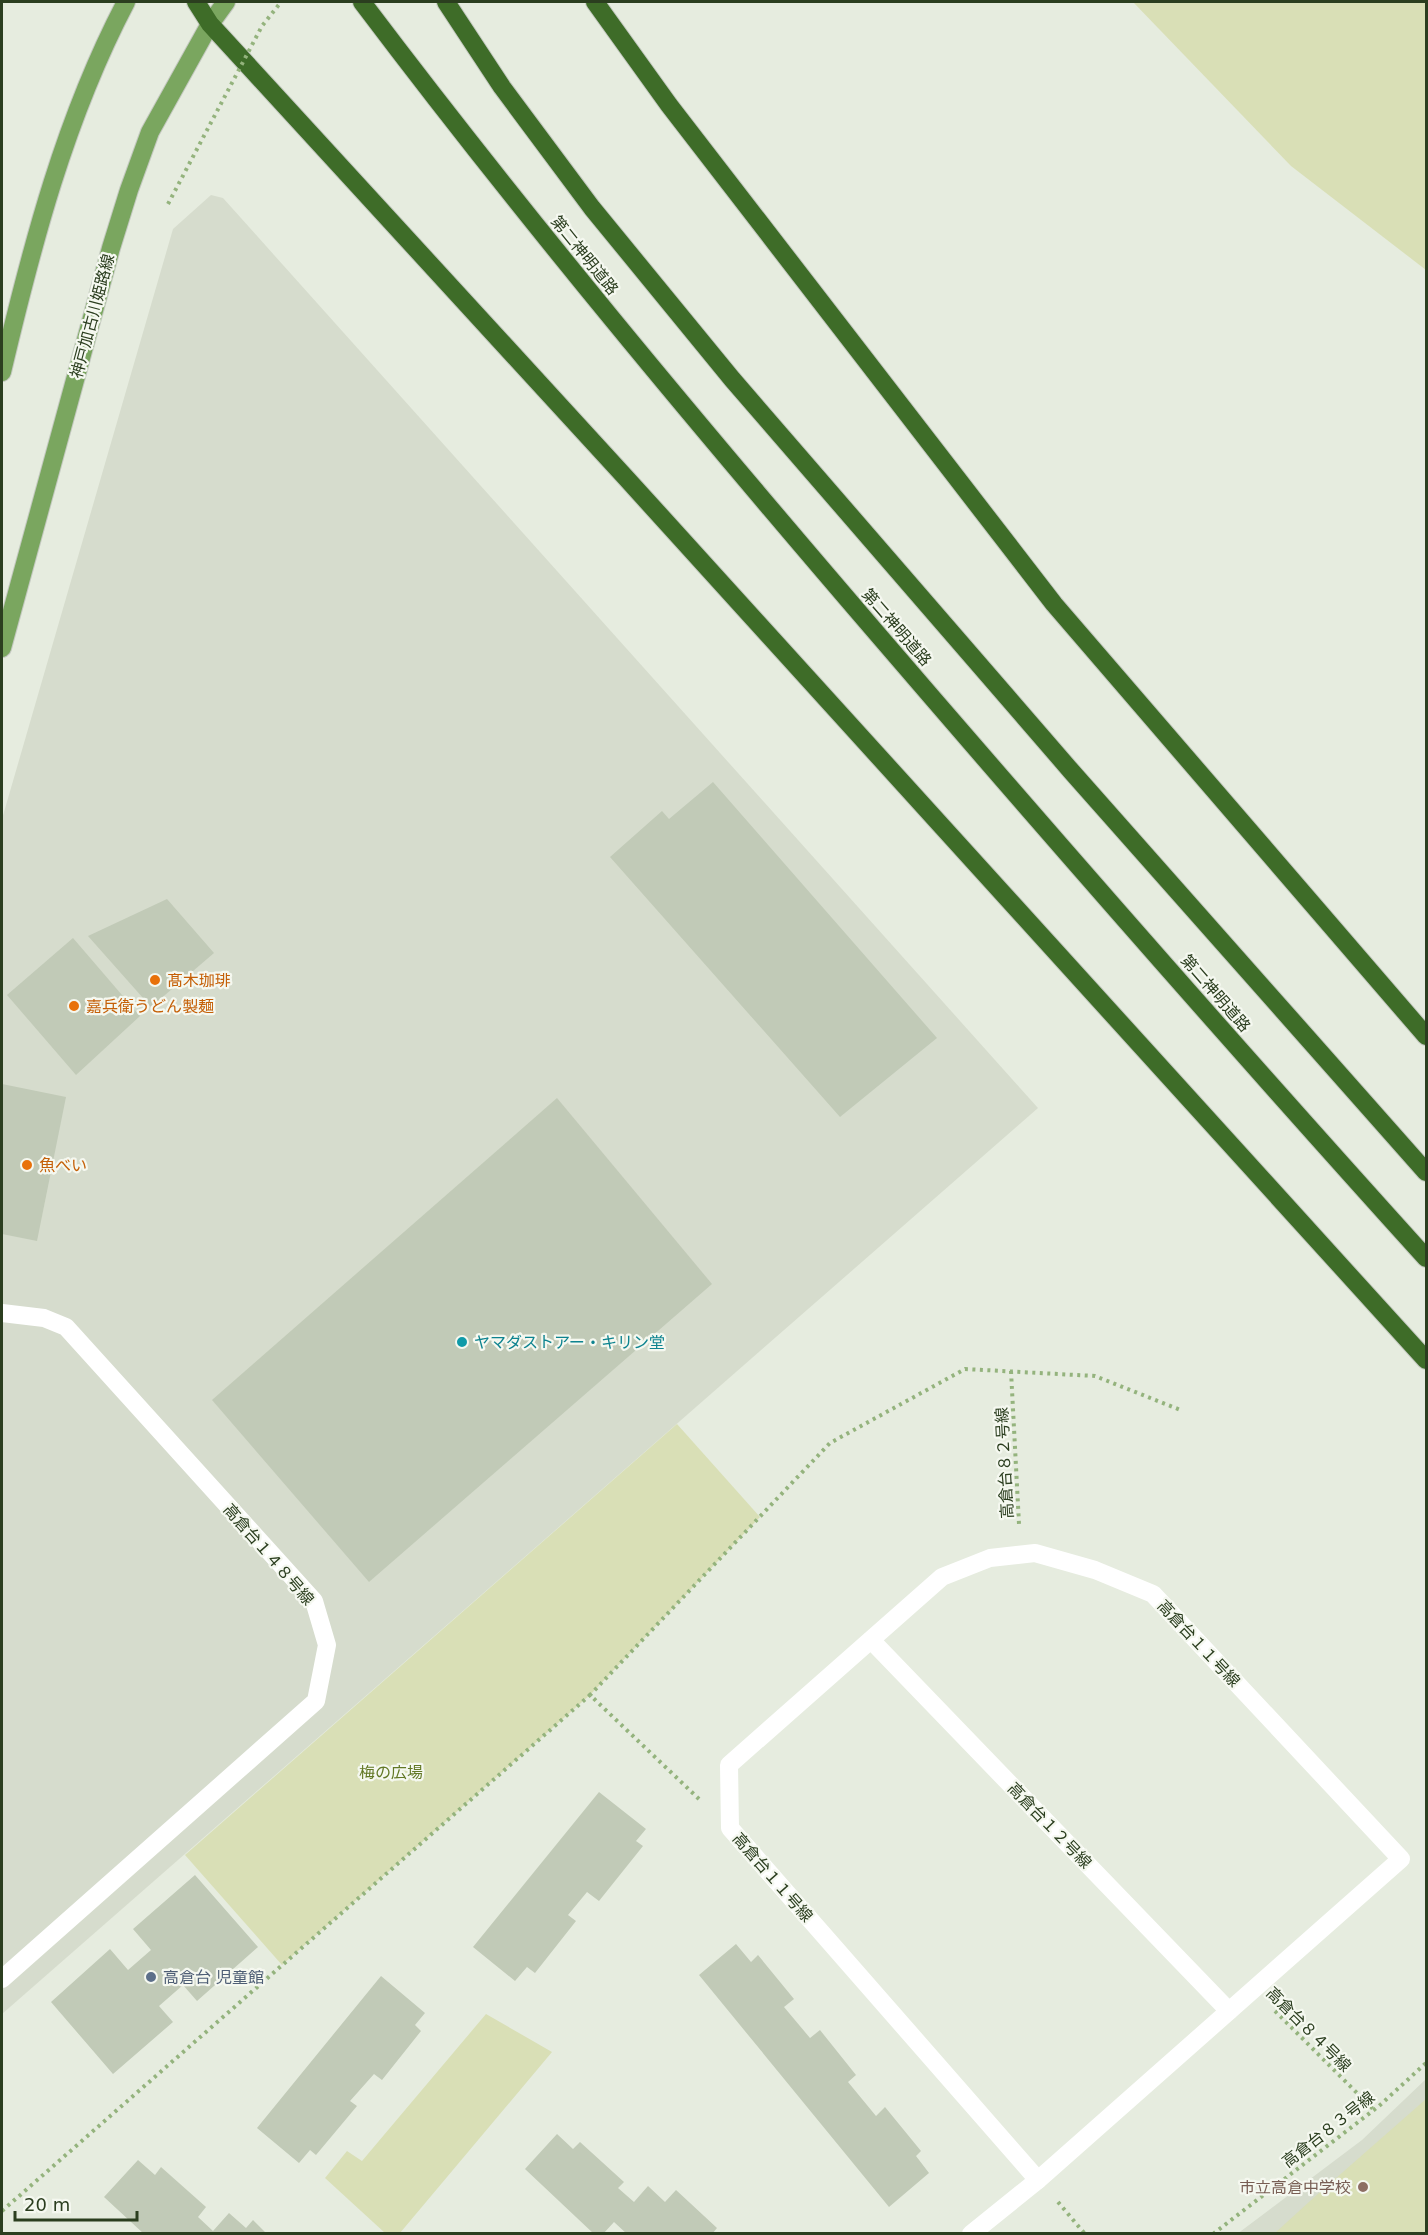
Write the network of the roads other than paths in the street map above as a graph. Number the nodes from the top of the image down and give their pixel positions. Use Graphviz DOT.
graph roads {
  1 [pos="126,2"];
  2 [pos="196,2"];
  3 [pos="225,2"];
  4 [pos="362,2"];
  5 [pos="446,2"];
  6 [pos="595,2"];
  7 [pos="210,24"];
  8 [pos="2,372"];
  9 [pos="2,648"];
  10 [pos="1426,1036"];
  11 [pos="1426,1172"];
  12 [pos="1426,1258"];
  13 [pos="2,1313"];
  14 [pos="1426,1360"];
  15 [pos="871,1640"];
  16 [pos="2,1979"];
  17 [pos="1229,2011"];
  18 [pos="1038,2180"];
  19 [pos="971,2234"];
  1 -- 8 [label="main road"];
  2 -- 7 [label="highway"];
  3 -- 7 [label="main road, 神戸加古川姫路線"];
  4 -- 12 [label="highway, 第二神明道路"];
  5 -- 11 [label="highway"];
  6 -- 10 [label="highway"];
  7 -- 9 [label="main road, 神戸加古川姫路線"];
  7 -- 14 [label="highway"];
  13 -- 16 [label="street, 高倉台１４８号線"];
  15 -- 17 [label="street, 高倉台１２号線"];
  15 -- 17 [label="street, 高倉台１１号線"];
  15 -- 18 [label="street, 高倉台１１号線"];
  17 -- 18 [label="street, 高倉台１１号線"];
  18 -- 19 [label="street, 高倉台１１号線"];
}
